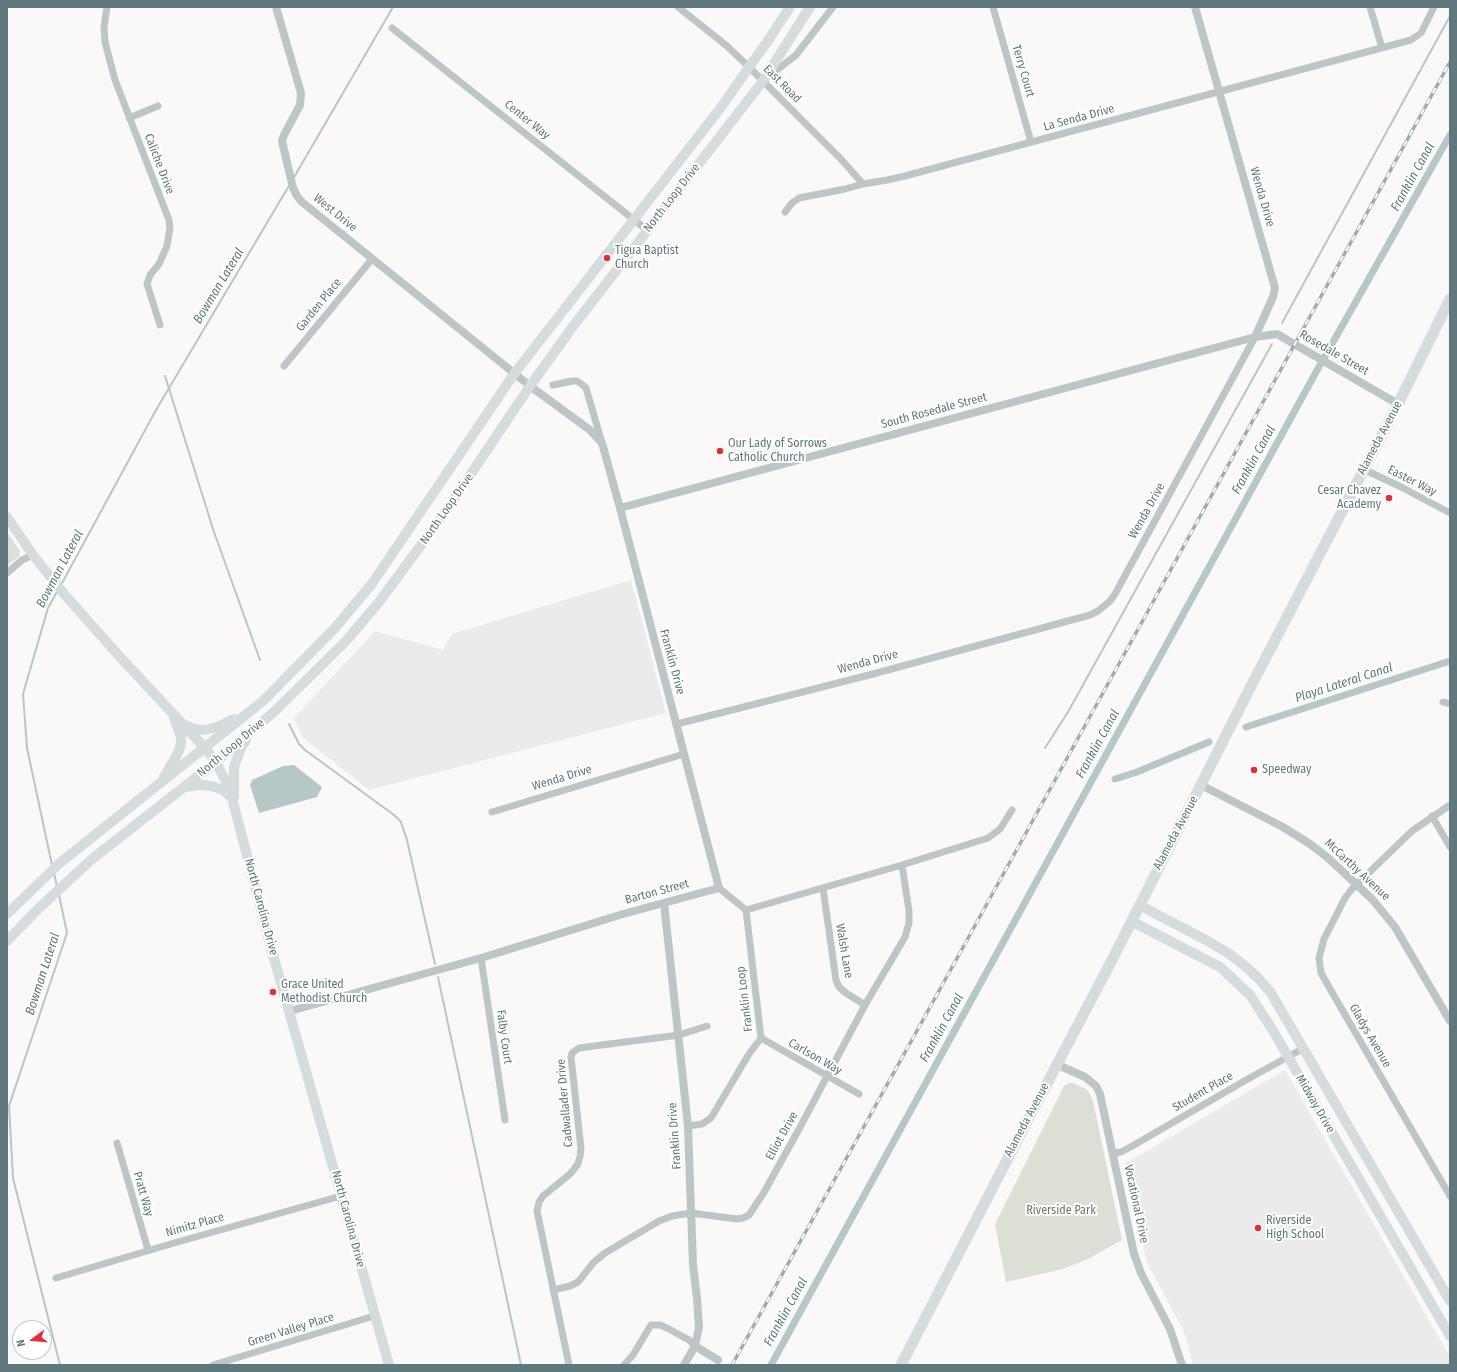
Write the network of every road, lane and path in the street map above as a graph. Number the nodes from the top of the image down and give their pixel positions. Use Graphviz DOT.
graph roads {
  1 [pos="108,7"];
  2 [pos="276,7"];
  3 [pos="678,7"];
  4 [pos="790,7"];
  5 [pos="810,7"];
  6 [pos="833,7"];
  7 [pos="993,7"];
  8 [pos="1195,7"];
  9 [pos="1370,7"];
  10 [pos="1434,7"];
  11 [pos="392,28"];
  12 [pos="1382,48"];
  13 [pos="749,67"];
  14 [pos="763,81"];
  15 [pos="1220,92"];
  16 [pos="158,106"];
  17 [pos="129,118"];
  18 [pos="1031,142"];
  19 [pos="863,184"];
  20 [pos="785,212"];
  21 [pos="633,219"];
  22 [pos="647,230"];
  23 [pos="372,258"];
  24 [pos="1450,299"];
  25 [pos="160,325"];
  26 [pos="1255,337"];
  27 [pos="284,366"];
  28 [pos="514,374"];
  29 [pos="553,385"];
  30 [pos="530,386"];
  31 [pos="1398,404"];
  32 [pos="602,443"];
  33 [pos="1363,469"];
  34 [pos="620,508"];
  35 [pos="1450,513"];
  36 [pos="7,517"];
  37 [pos="33,555"];
  38 [pos="7,573"];
  39 [pos="334,629"];
  40 [pos="346,640"];
  41 [pos="172,711"];
  42 [pos="247,714"];
  43 [pos="183,724"];
  44 [pos="677,724"];
  45 [pos="251,732"];
  46 [pos="205,748"];
  47 [pos="684,754"];
  48 [pos="216,762"];
  49 [pos="161,782"];
  50 [pos="1201,785"];
  51 [pos="184,787"];
  52 [pos="233,802"];
  53 [pos="1450,805"];
  54 [pos="1012,810"];
  55 [pos="492,812"];
  56 [pos="1432,816"];
  57 [pos="1450,847"];
  58 [pos="902,865"];
  59 [pos="1356,884"];
  60 [pos="719,888"];
  61 [pos="823,888"];
  62 [pos="664,903"];
  63 [pos="1139,905"];
  64 [pos="8,910"];
  65 [pos="746,910"];
  66 [pos="1131,921"];
  67 [pos="7,941"];
  68 [pos="481,958"];
  69 [pos="865,1005"];
  70 [pos="290,1011"];
  71 [pos="1450,1021"];
  72 [pos="707,1026"];
  73 [pos="679,1035"];
  74 [pos="761,1038"];
  75 [pos="1304,1048"];
  76 [pos="1288,1057"];
  77 [pos="1056,1064"];
  78 [pos="827,1077"];
  79 [pos="859,1094"];
  80 [pos="505,1120"];
  81 [pos="688,1126"];
  82 [pos="117,1143"];
  83 [pos="1113,1153"];
  84 [pos="341,1196"];
  85 [pos="1450,1196"];
  86 [pos="691,1213"];
  87 [pos="148,1250"];
  88 [pos="56,1278"];
  89 [pos="553,1290"];
  90 [pos="1450,1301"];
  91 [pos="374,1316"];
  92 [pos="1450,1336"];
  93 [pos="695,1346"];
  94 [pos="718,1360"];
  95 [pos="216,1365"];
  96 [pos="389,1365"];
  97 [pos="569,1365"];
  98 [pos="624,1365"];
  99 [pos="684,1365"];
  100 [pos="901,1365"];
  101 [pos="1182,1365"];
  1 -- 17 [label="street, Caliche Drive"];
  2 -- 23 [label="street, West Drive"];
  3 -- 13 [label="street, East Road"];
  4 -- 13 [label="main road, North Loop Drive"];
  5 -- 14 [label="main road, North Loop Drive"];
  6 -- 14 [label="street"];
  7 -- 18 [label="street, Terry Court"];
  8 -- 15 [label="street, Wenda Drive"];
  9 -- 12 [label="street"];
  10 -- 12 [label="street, La Senda Drive"];
  11 -- 21 [label="street, Center Way"];
  12 -- 15 [label="street, La Senda Drive"];
  13 -- 14 [label="street, East Road"];
  13 -- 21 [label="main road, North Loop Drive"];
  14 -- 19 [label="street, East Road"];
  14 -- 22 [label="main road, North Loop Drive"];
  15 -- 18 [label="street, La Senda Drive"];
  15 -- 26 [label="street, Wenda Drive"];
  16 -- 17 [label="street"];
  17 -- 25 [label="street, Caliche Drive"];
  18 -- 19 [label="street, La Senda Drive"];
  19 -- 20 [label="street, La Senda Drive"];
  21 -- 22 [label="street, Center Way"];
  21 -- 28 [label="main road, North Loop Drive"];
  22 -- 30 [label="main road, North Loop Drive"];
  23 -- 27 [label="street, Garden Place"];
  23 -- 28 [label="street, West Drive"];
  24 -- 31 [label="main road, Alameda Avenue"];
  26 -- 31 [label="street, Rosedale Street"];
  26 -- 34 [label="street, South Rosedale Street"];
  26 -- 44 [label="street, Wenda Drive"];
  28 -- 30 [label="street, Franklin Drive"];
  28 -- 39 [label="main road, North Loop Drive"];
  29 -- 32 [label="street, Franklin Drive"];
  30 -- 32 [label="street, Franklin Drive"];
  30 -- 40 [label="main road, North Loop Drive"];
  31 -- 33 [label="main road, Alameda Avenue"];
  32 -- 34 [label="street, Franklin Drive"];
  33 -- 35 [label="street, Easter Way"];
  33 -- 50 [label="main road, Alameda Avenue"];
  34 -- 44 [label="street, Franklin Drive"];
  36 -- 37 [label="main road, North Carolina Drive"];
  37 -- 38 [label="street"];
  37 -- 41 [label="main road, North Carolina Drive"];
  39 -- 40 [label="main road"];
  39 -- 42 [label="main road, North Loop Drive"];
  40 -- 45 [label="main road, North Loop Drive"];
  41 -- 43 [label="main road, North Carolina Drive"];
  41 -- 49 [label="main road"];
  42 -- 43 [label="main road"];
  42 -- 46 [label="main road, North Loop Drive"];
  43 -- 46 [label="main road, North Carolina Drive"];
  44 -- 47 [label="street, Franklin Drive"];
  45 -- 48 [label="main road, North Loop Drive"];
  45 -- 52 [label="main road"];
  46 -- 48 [label="main road, North Carolina Drive"];
  46 -- 49 [label="main road, North Loop Drive"];
  47 -- 55 [label="street, Wenda Drive"];
  47 -- 60 [label="street, Franklin Drive"];
  48 -- 51 [label="main road, North Loop Drive"];
  48 -- 52 [label="main road, North Carolina Drive"];
  49 -- 64 [label="main road, North Loop Drive"];
  50 -- 59 [label="street, McCarthy Avenue"];
  50 -- 63 [label="main road, Alameda Avenue"];
  51 -- 52 [label="main road"];
  51 -- 67 [label="main road, North Loop Drive"];
  52 -- 70 [label="main road, North Carolina Drive"];
  53 -- 56 [label="street, Gladys Avenue"];
  54 -- 58 [label="street"];
  56 -- 57 [label="street"];
  56 -- 59 [label="street, Gladys Avenue"];
  58 -- 61 [label="street"];
  58 -- 69 [label="street, Elliot Drive"];
  59 -- 71 [label="street, McCarthy Avenue"];
  59 -- 85 [label="street, Gladys Avenue"];
  60 -- 62 [label="street, Barton Street"];
  60 -- 65 [label="street"];
  61 -- 65 [label="street"];
  61 -- 69 [label="street, Walsh Lane"];
  62 -- 68 [label="street, Barton Street"];
  62 -- 73 [label="street, Franklin Drive"];
  63 -- 66 [label="main road, Alameda Avenue"];
  63 -- 75 [label="main road, Midway Drive"];
  65 -- 74 [label="street, Franklin Loop"];
  66 -- 76 [label="main road, Midway Drive"];
  66 -- 77 [label="main road, Alameda Avenue"];
  68 -- 70 [label="street, Barton Street"];
  68 -- 80 [label="street, Falby Court"];
  69 -- 78 [label="street, Elliot Drive"];
  70 -- 84 [label="main road, North Carolina Drive"];
  72 -- 73 [label="street, Cadwallader Drive"];
  73 -- 81 [label="street, Franklin Drive"];
  73 -- 89 [label="street, Cadwallader Drive"];
  74 -- 78 [label="street, Carlson Way"];
  74 -- 81 [label="street, Franklin Loop"];
  75 -- 76 [label="street, Student Place"];
  75 -- 90 [label="main road, Midway Drive"];
  76 -- 83 [label="street, Student Place"];
  76 -- 92 [label="main road, Midway Drive"];
  77 -- 83 [label="street, Vocational Drive"];
  77 -- 100 [label="main road, Alameda Avenue"];
  78 -- 79 [label="street, Carlson Way"];
  78 -- 86 [label="street, Elliot Drive"];
  81 -- 86 [label="street, Franklin Drive"];
  82 -- 87 [label="street, Pratt Way"];
  83 -- 101 [label="street, Vocational Drive"];
  84 -- 87 [label="street, Nimitz Place"];
  84 -- 91 [label="main road, North Carolina Drive"];
  86 -- 89 [label="street, Elliot Drive"];
  86 -- 93 [label="street, Franklin Drive"];
  87 -- 88 [label="street, Nimitz Place"];
  89 -- 97 [label="street, Cadwallader Drive"];
  91 -- 95 [label="street, Green Valley Place"];
  91 -- 96 [label="main road, North Carolina Drive"];
  93 -- 94 [label="street"];
  93 -- 98 [label="street"];
  93 -- 99 [label="street, Franklin Drive"];
}
